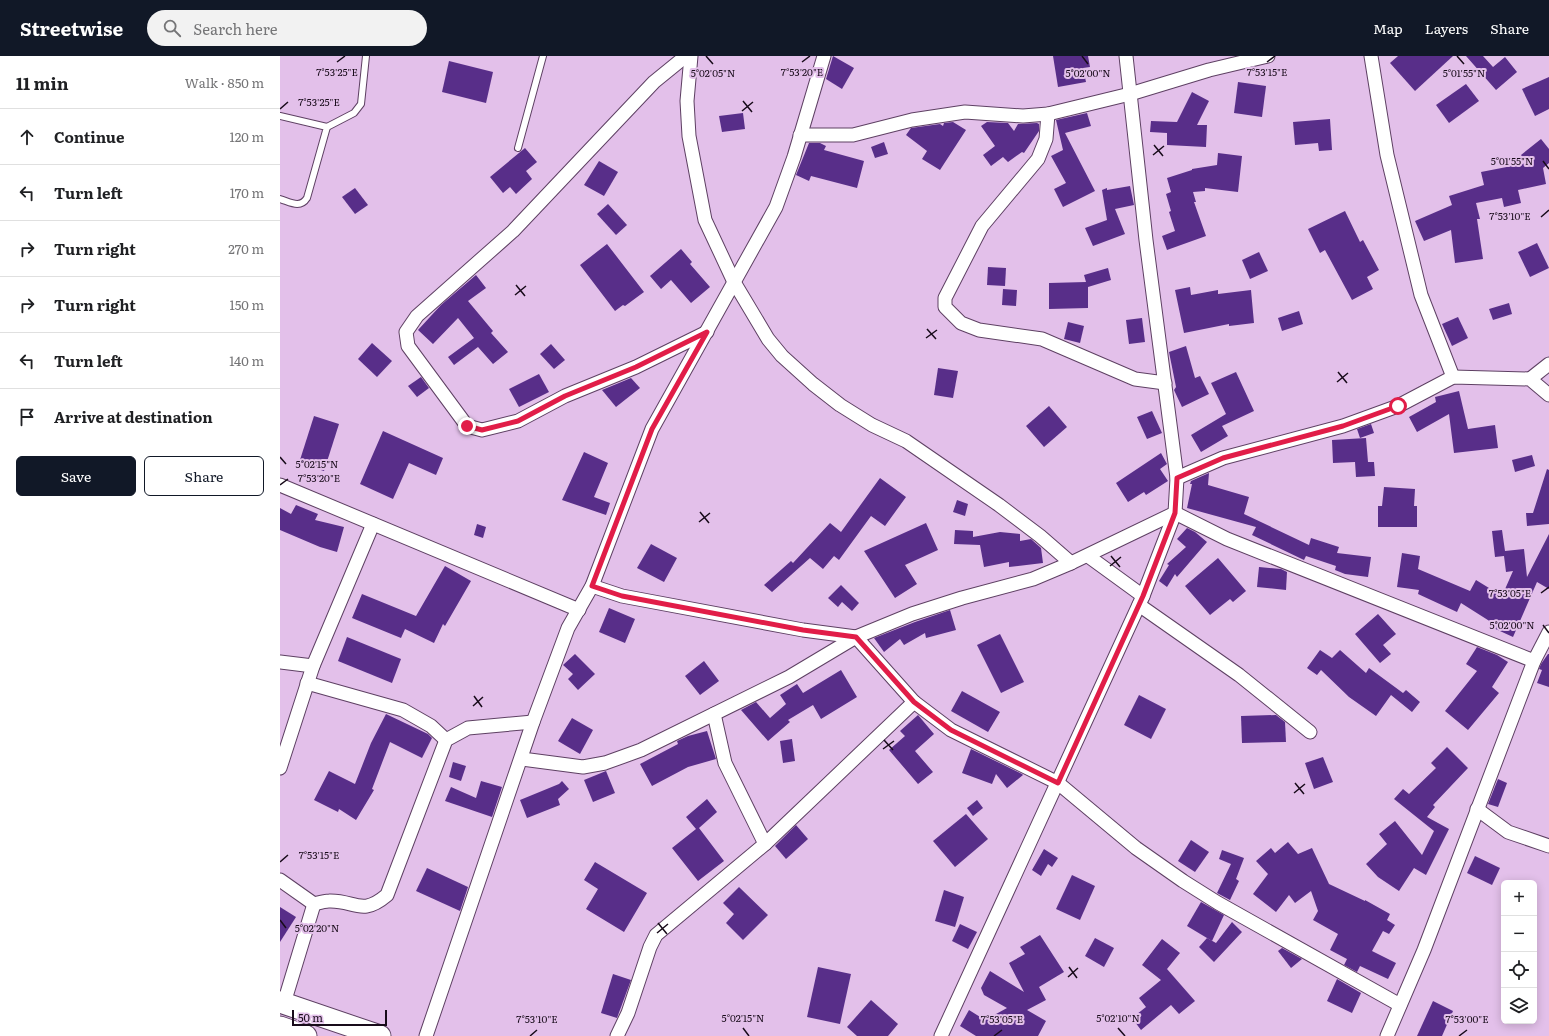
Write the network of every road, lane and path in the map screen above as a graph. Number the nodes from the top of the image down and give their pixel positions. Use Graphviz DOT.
graph roads {
  1 [pos="366,56"];
  2 [pos="543,56"];
  3 [pos="686,56"];
  4 [pos="691,56"];
  5 [pos="824,56"];
  6 [pos="1126,56"];
  7 [pos="1268,56"];
  8 [pos="1372,56"];
  9 [pos="1130,94"];
  10 [pos="1048,114"];
  11 [pos="280,116"];
  12 [pos="327,127"];
  13 [pos="800,135"];
  14 [pos="518,148"];
  15 [pos="280,200"];
  16 [pos="734,282"];
  17 [pos="707,332"];
  18 [pos="1549,364"];
  19 [pos="1453,377"];
  20 [pos="1530,380"];
  21 [pos="1165,383"];
  22 [pos="1549,395"];
  23 [pos="1177,478"];
  24 [pos="280,485"];
  25 [pos="1175,513"];
  26 [pos="373,524"];
  27 [pos="1088,556"];
  28 [pos="1071,563"];
  29 [pos="592,586"];
  30 [pos="1141,601"];
  31 [pos="579,610"];
  32 [pos="1549,632"];
  33 [pos="856,637"];
  34 [pos="1534,661"];
  35 [pos="280,662"];
  36 [pos="313,666"];
  37 [pos="307,683"];
  38 [pos="914,702"];
  39 [pos="714,714"];
  40 [pos="533,722"];
  41 [pos="1310,732"];
  42 [pos="446,740"];
  43 [pos="522,759"];
  44 [pos="280,768"];
  45 [pos="1058,783"];
  46 [pos="1477,809"];
  47 [pos="765,844"];
  48 [pos="1549,846"];
  49 [pos="280,880"];
  50 [pos="314,904"];
  51 [pos="282,1002"];
  52 [pos="1400,1005"];
  53 [pos="280,1027"];
  54 [pos="306,1036"];
  55 [pos="380,1036"];
  56 [pos="426,1036"];
  57 [pos="617,1036"];
  58 [pos="941,1036"];
  59 [pos="1387,1036"];
  1 -- 12 [label="lane"];
  2 -- 14 [label="lane"];
  3 -- 17 [label="street"];
  4 -- 16 [label="street"];
  5 -- 13 [label="street"];
  6 -- 9 [label="street"];
  7 -- 9 [label="street"];
  8 -- 19 [label="street"];
  9 -- 10 [label="street"];
  9 -- 21 [label="street"];
  10 -- 13 [label="street"];
  10 -- 21 [label="street"];
  11 -- 12 [label="lane"];
  12 -- 15 [label="lane"];
  13 -- 16 [label="street"];
  16 -- 17 [label="street"];
  16 -- 28 [label="street"];
  17 -- 29 [label="street"];
  18 -- 20 [label="street"];
  19 -- 20 [label="street"];
  19 -- 23 [label="street"];
  20 -- 22 [label="street"];
  21 -- 23 [label="street"];
  23 -- 25 [label="street"];
  24 -- 26 [label="street"];
  25 -- 27 [label="street"];
  25 -- 30 [label="street"];
  25 -- 34 [label="street"];
  26 -- 31 [label="street"];
  26 -- 36 [label="street"];
  27 -- 28 [label="street"];
  27 -- 30 [label="street"];
  28 -- 33 [label="street"];
  29 -- 31 [label="street"];
  29 -- 33 [label="street"];
  30 -- 41 [label="street"];
  30 -- 45 [label="street"];
  31 -- 40 [label="street"];
  32 -- 34 [label="street"];
  33 -- 38 [label="street"];
  33 -- 39 [label="street"];
  34 -- 46 [label="street"];
  35 -- 36 [label="street"];
  36 -- 37 [label="street"];
  37 -- 42 [label="street"];
  37 -- 44 [label="street"];
  38 -- 45 [label="street"];
  38 -- 47 [label="street"];
  39 -- 43 [label="street"];
  39 -- 47 [label="street"];
  40 -- 42 [label="street"];
  40 -- 43 [label="street"];
  42 -- 50 [label="street"];
  43 -- 56 [label="street"];
  45 -- 52 [label="street"];
  45 -- 58 [label="street"];
  46 -- 48 [label="street"];
  46 -- 52 [label="street"];
  47 -- 57 [label="street"];
  49 -- 50 [label="street"];
  50 -- 51 [label="street"];
  51 -- 55 [label="highway"];
  52 -- 59 [label="street"];
  53 -- 54 [label="highway"];
}
